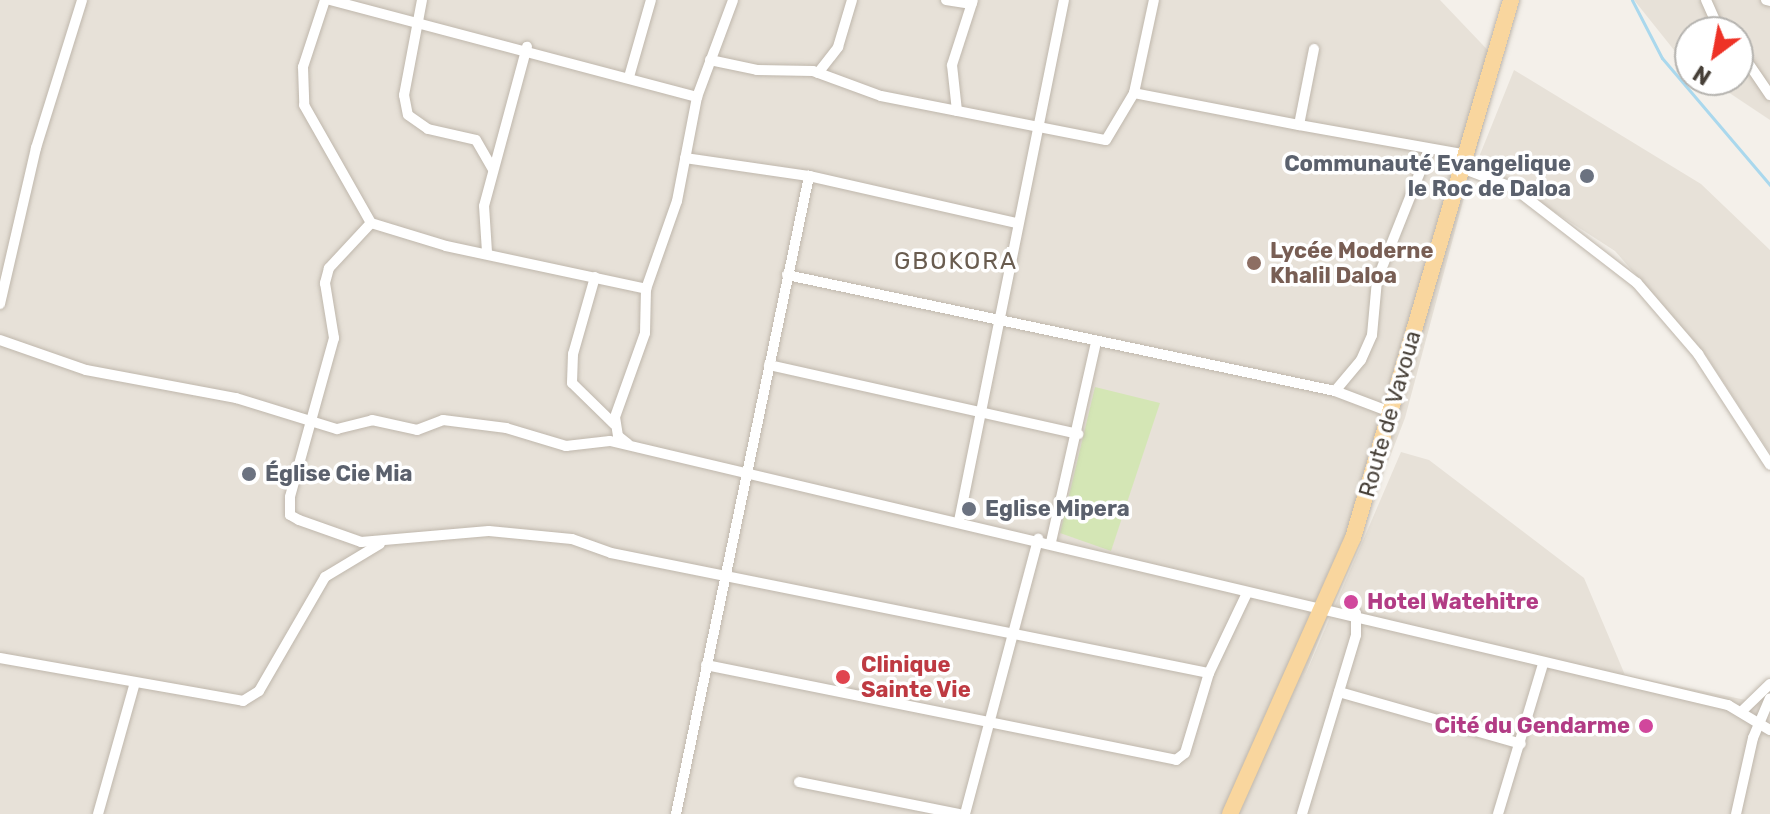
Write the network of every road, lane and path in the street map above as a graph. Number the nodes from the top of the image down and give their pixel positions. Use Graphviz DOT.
graph roads {
  1 [pos="82,0"];
  2 [pos="328,0"];
  3 [pos="422,0"];
  4 [pos="651,0"];
  5 [pos="733,0"];
  6 [pos="852,0"];
  7 [pos="946,0"];
  8 [pos="1064,0"];
  9 [pos="1154,0"];
  10 [pos="1511,0"];
  11 [pos="973,2"];
  12 [pos="418,23"];
  13 [pos="527,47"];
  14 [pos="1314,49"];
  15 [pos="710,60"];
  16 [pos="1754,72"];
  17 [pos="818,73"];
  18 [pos="629,77"];
  19 [pos="1134,93"];
  20 [pos="1770,95"];
  21 [pos="697,97"];
  22 [pos="957,111"];
  23 [pos="1299,125"];
  24 [pos="1037,129"];
  25 [pos="1429,149"];
  26 [pos="685,158"];
  27 [pos="1465,161"];
  28 [pos="493,170"];
  29 [pos="809,176"];
  30 [pos="371,223"];
  31 [pos="1016,223"];
  32 [pos="487,252"];
  33 [pos="787,275"];
  34 [pos="595,277"];
  35 [pos="646,289"];
  36 [pos="0,304"];
  37 [pos="999,323"];
  38 [pos="0,340"];
  39 [pos="1096,342"];
  40 [pos="769,365"];
  41 [pos="1335,391"];
  42 [pos="980,409"];
  43 [pos="1395,414"];
  44 [pos="314,421"];
  45 [pos="614,424"];
  46 [pos="1078,434"];
  47 [pos="632,446"];
  48 [pos="1770,465"];
  49 [pos="747,474"];
  50 [pos="959,521"];
  51 [pos="1038,539"];
  52 [pos="1051,542"];
  53 [pos="382,543"];
  54 [pos="725,574"];
  55 [pos="1247,593"];
  56 [pos="1324,608"];
  57 [pos="1356,613"];
  58 [pos="1012,633"];
  59 [pos="0,658"];
  60 [pos="1543,664"];
  61 [pos="706,665"];
  62 [pos="1209,673"];
  63 [pos="1770,684"];
  64 [pos="134,686"];
  65 [pos="1339,692"];
  66 [pos="1770,698"];
  67 [pos="1742,711"];
  68 [pos="986,720"];
  69 [pos="1766,729"];
  70 [pos="1521,744"];
  71 [pos="799,782"];
  72 [pos="98,814"];
  73 [pos="676,814"];
  74 [pos="962,814"];
  75 [pos="1230,814"];
  76 [pos="1302,814"];
  77 [pos="1498,814"];
  78 [pos="1736,814"];
  1 -- 36 [label="street"];
  2 -- 12 [label="street"];
  2 -- 30 [label="street"];
  3 -- 12 [label="street"];
  4 -- 18 [label="street"];
  5 -- 15 [label="street"];
  6 -- 17 [label="street"];
  7 -- 11 [label="street"];
  8 -- 24 [label="street"];
  9 -- 19 [label="street"];
  10 -- 27 [label="main road, Route de Vavoua"];
  11 -- 22 [label="street"];
  12 -- 13 [label="street"];
  12 -- 28 [label="street"];
  13 -- 18 [label="street"];
  13 -- 28 [label="street"];
  14 -- 23 [label="street"];
  15 -- 17 [label="street"];
  15 -- 21 [label="street"];
  16 -- 20 [label="street"];
  17 -- 22 [label="street"];
  18 -- 21 [label="street"];
  19 -- 23 [label="street"];
  19 -- 24 [label="street"];
  21 -- 26 [label="street"];
  22 -- 24 [label="street"];
  23 -- 25 [label="street"];
  24 -- 31 [label="street"];
  25 -- 27 [label="street"];
  25 -- 41 [label="street"];
  26 -- 29 [label="street"];
  26 -- 35 [label="street"];
  27 -- 43 [label="main road, Route de Vavoua"];
  27 -- 48 [label="street"];
  28 -- 32 [label="street"];
  29 -- 31 [label="street"];
  29 -- 33 [label="street"];
  30 -- 32 [label="street"];
  30 -- 44 [label="street"];
  31 -- 37 [label="street"];
  32 -- 34 [label="street"];
  33 -- 37 [label="street"];
  33 -- 40 [label="street"];
  34 -- 35 [label="street"];
  34 -- 45 [label="street"];
  35 -- 45 [label="street"];
  37 -- 39 [label="street"];
  37 -- 42 [label="street"];
  38 -- 44 [label="street"];
  39 -- 41 [label="street"];
  39 -- 46 [label="street"];
  40 -- 42 [label="street"];
  40 -- 49 [label="street"];
  41 -- 43 [label="street"];
  42 -- 46 [label="street"];
  42 -- 50 [label="street"];
  43 -- 56 [label="main road, Route de Vavoua"];
  44 -- 47 [label="street"];
  44 -- 53 [label="street"];
  45 -- 47 [label="street"];
  46 -- 52 [label="street"];
  47 -- 49 [label="street"];
  49 -- 50 [label="street"];
  49 -- 54 [label="street"];
  50 -- 51 [label="street"];
  51 -- 52 [label="street"];
  51 -- 58 [label="street"];
  52 -- 55 [label="street"];
  53 -- 54 [label="street"];
  53 -- 64 [label="street"];
  54 -- 58 [label="street"];
  54 -- 61 [label="street"];
  55 -- 56 [label="street"];
  55 -- 62 [label="street"];
  56 -- 57 [label="street"];
  56 -- 75 [label="main road, Route de Vavoua"];
  57 -- 60 [label="street"];
  57 -- 65 [label="street"];
  58 -- 62 [label="street"];
  58 -- 68 [label="street"];
  59 -- 64 [label="street"];
  60 -- 67 [label="street"];
  60 -- 70 [label="street"];
  61 -- 68 [label="street"];
  61 -- 73 [label="street"];
  62 -- 68 [label="street"];
  63 -- 67 [label="street"];
  64 -- 72 [label="street"];
  65 -- 70 [label="street"];
  65 -- 76 [label="street"];
  66 -- 69 [label="street"];
  67 -- 69 [label="street"];
  68 -- 74 [label="street"];
  69 -- 78 [label="street"];
  70 -- 77 [label="street"];
  71 -- 74 [label="street"];
}
